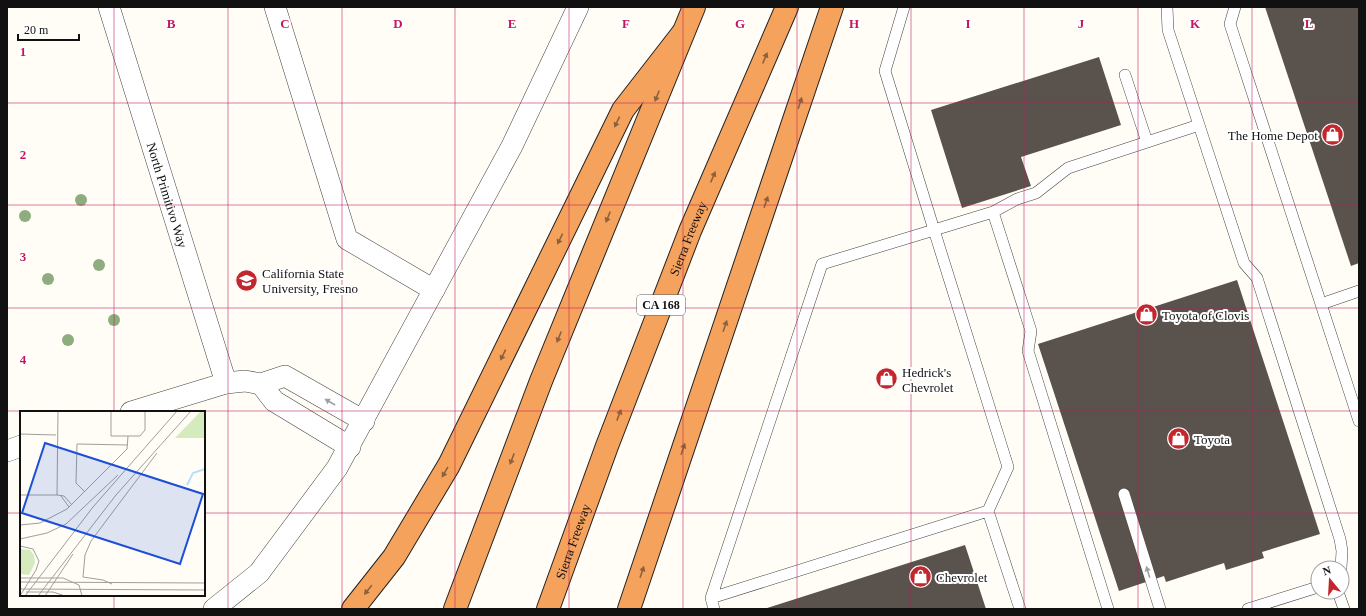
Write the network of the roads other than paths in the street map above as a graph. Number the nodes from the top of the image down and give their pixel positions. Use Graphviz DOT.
graph roads {
  1 [pos="109,7"];
  2 [pos="275,7"];
  3 [pos="578,7"];
  4 [pos="694,7"];
  5 [pos="787,7"];
  6 [pos="832,7"];
  7 [pos="904,7"];
  8 [pos="1167,7"];
  9 [pos="1235,7"];
  10 [pos="682,34"];
  11 [pos="1125,75"];
  12 [pos="1199,125"];
  13 [pos="1147,142"];
  14 [pos="993,212"];
  15 [pos="934,230"];
  16 [pos="434,290"];
  17 [pos="1359,291"];
  18 [pos="1321,304"];
  19 [pos="226,383"];
  20 [pos="261,384"];
  21 [pos="134,411"];
  22 [pos="1359,420"];
  23 [pos="364,421"];
  24 [pos="20,446"];
  25 [pos="607,446"];
  26 [pos="350,447"];
  27 [pos="7,451"];
  28 [pos="1124,494"];
  29 [pos="988,511"];
  30 [pos="1342,560"];
  31 [pos="1310,590"];
  32 [pos="711,598"];
  33 [pos="214,609"];
  34 [pos="353,609"];
  35 [pos="455,609"];
  36 [pos="548,609"];
  37 [pos="559,609"];
  38 [pos="629,609"];
  39 [pos="714,609"];
  40 [pos="1020,609"];
  41 [pos="1108,609"];
  42 [pos="1160,609"];
  43 [pos="1248,609"];
  1 -- 19 [label="street, North Primitivo Way"];
  2 -- 16 [label="street"];
  3 -- 16 [label="street"];
  4 -- 10 [label="highway"];
  25 -- 5 [label="highway, Sierra Freeway / CA 168, one-way"];
  38 -- 6 [label="highway, one-way"];
  7 -- 15 [label="lane"];
  8 -- 12 [label="lane"];
  9 -- 18 [label="lane"];
  10 -- 34 [label="highway, one-way"];
  10 -- 35 [label="highway, one-way"];
  11 -- 13 [label="lane"];
  12 -- 13 [label="lane"];
  12 -- 30 [label="lane"];
  13 -- 14 [label="lane"];
  14 -- 15 [label="lane"];
  14 -- 41 [label="lane"];
  15 -- 29 [label="lane"];
  15 -- 32 [label="lane"];
  16 -- 23 [label="street"];
  17 -- 18 [label="lane"];
  18 -- 22 [label="lane"];
  19 -- 20 [label="street"];
  19 -- 21 [label="street"];
  23 -- 20 [label="street, one-way"];
  20 -- 26 [label="street"];
  23 -- 26 [label="street"];
  24 -- 27 [label="street"];
  25 -- 36 [label="highway, Sierra Freeway / CA 168"];
  25 -- 37 [label="highway"];
  26 -- 33 [label="street"];
  42 -- 28 [label="lane, one-way"];
  29 -- 32 [label="lane"];
  29 -- 40 [label="lane"];
  31 -- 43 [label="lane"];
  32 -- 39 [label="lane"];
}
